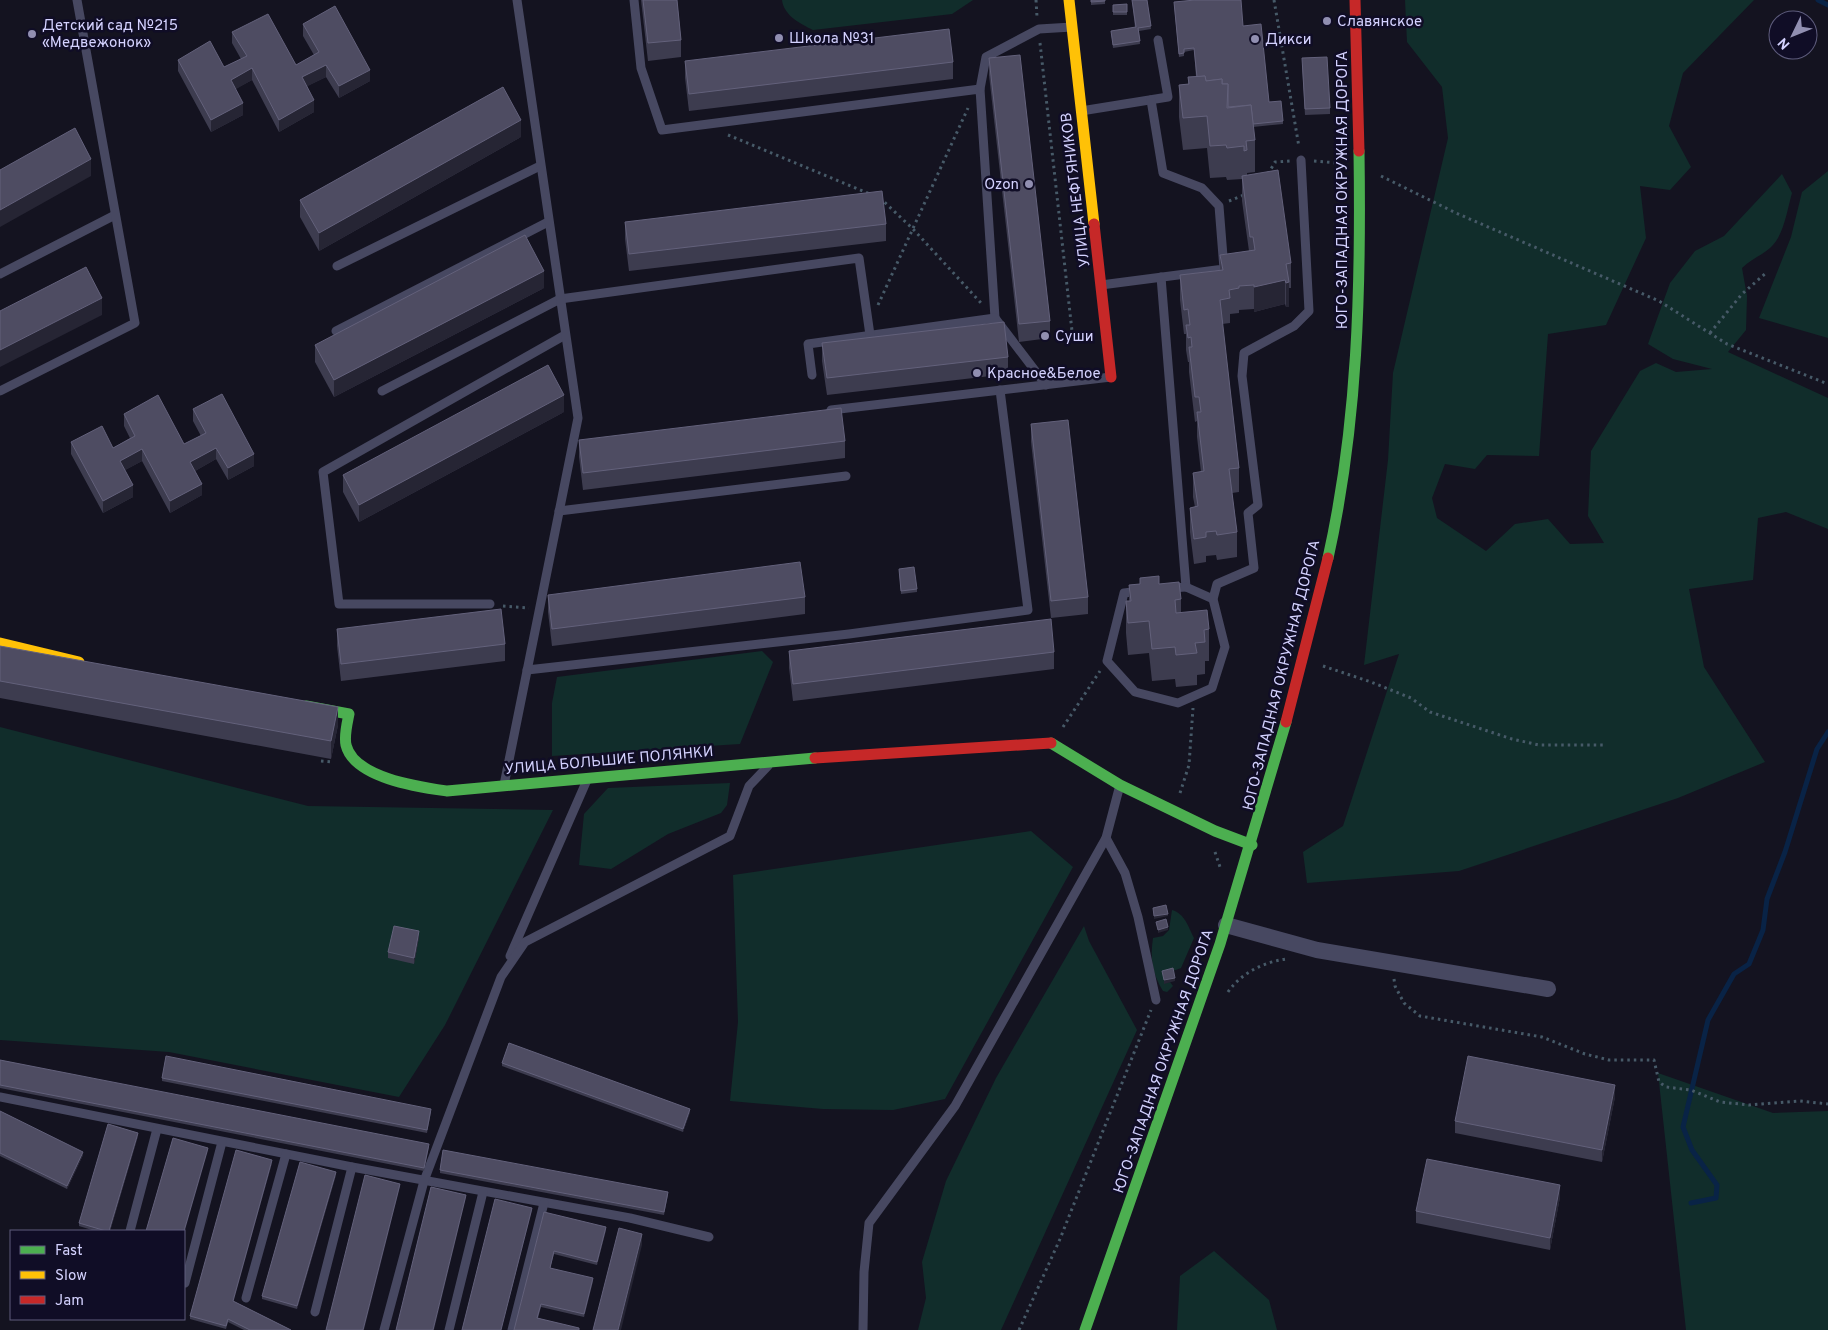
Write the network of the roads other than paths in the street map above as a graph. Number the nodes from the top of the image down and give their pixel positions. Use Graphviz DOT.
graph roads {
  1 [pos="77,0"];
  2 [pos="517,0"];
  3 [pos="634,0"];
  4 [pos="1069,0"];
  5 [pos="1354,0"];
  6 [pos="1072,28"];
  7 [pos="1158,40"];
  8 [pos="980,89"];
  9 [pos="1151,100"];
  10 [pos="1081,111"];
  11 [pos="1301,160"];
  12 [pos="540,166"];
  13 [pos="115,215"];
  14 [pos="548,222"];
  15 [pos="337,266"];
  16 [pos="0,274"];
  17 [pos="1161,277"];
  18 [pos="1101,285"];
  19 [pos="560,299"];
  20 [pos="995,318"];
  21 [pos="336,330"];
  22 [pos="869,330"];
  23 [pos="565,335"];
  24 [pos="812,375"];
  25 [pos="1111,376"];
  26 [pos="1046,385"];
  27 [pos="1000,390"];
  28 [pos="0,391"];
  29 [pos="382,391"];
  30 [pos="825,411"];
  31 [pos="583,444"];
  32 [pos="573,445"];
  33 [pos="846,476"];
  34 [pos="559,511"];
  35 [pos="1186,587"];
  36 [pos="1213,599"];
  37 [pos="490,604"];
  38 [pos="0,643"];
  39 [pos="93,665"];
  40 [pos="527,670"];
  41 [pos="294,703"];
  42 [pos="774,761"];
  43 [pos="588,777"];
  44 [pos="1120,784"];
  45 [pos="504,785"];
  46 [pos="1106,838"];
  47 [pos="1252,845"];
  48 [pos="1226,925"];
  49 [pos="501,977"];
  50 [pos="1548,989"];
  51 [pos="1156,1000"];
  52 [pos="0,1098"];
  53 [pos="157,1129"];
  54 [pos="222,1142"];
  55 [pos="286,1154"];
  56 [pos="352,1167"];
  57 [pos="424,1181"];
  58 [pos="483,1192"];
  59 [pos="544,1203"];
  60 [pos="130,1230"];
  61 [pos="709,1237"];
  62 [pos="185,1283"];
  63 [pos="246,1298"];
  64 [pos="315,1312"];
  65 [pos="384,1330"];
  66 [pos="449,1330"];
  67 [pos="512,1330"];
  68 [pos="863,1330"];
  69 [pos="1085,1330"];
  1 -- 13 [label="lane"];
  2 -- 12 [label="lane"];
  3 -- 8 [label="lane"];
  4 -- 6 [label="main road, УЛИЦА НЕФТЯНИКОВ"];
  5 -- 47 [label="main road, ЮГО-ЗАПАДНАЯ ОКРУЖНАЯ ДОРОГА"];
  6 -- 8 [label="lane"];
  6 -- 10 [label="main road, УЛИЦА НЕФТЯНИКОВ"];
  7 -- 9 [label="lane"];
  8 -- 20 [label="lane"];
  9 -- 10 [label="lane"];
  9 -- 17 [label="lane"];
  10 -- 18 [label="main road, УЛИЦА НЕФТЯНИКОВ"];
  11 -- 36 [label="lane"];
  12 -- 14 [label="lane"];
  12 -- 15 [label="lane"];
  13 -- 16 [label="lane"];
  13 -- 28 [label="lane"];
  14 -- 19 [label="lane"];
  14 -- 21 [label="lane"];
  17 -- 18 [label="lane"];
  17 -- 35 [label="lane"];
  18 -- 25 [label="main road, УЛИЦА НЕФТЯНИКОВ"];
  19 -- 22 [label="lane"];
  19 -- 23 [label="lane"];
  19 -- 29 [label="lane"];
  20 -- 22 [label="lane"];
  20 -- 26 [label="lane"];
  22 -- 24 [label="lane"];
  23 -- 32 [label="lane"];
  23 -- 37 [label="lane"];
  25 -- 26 [label="lane"];
  26 -- 27 [label="lane"];
  27 -- 30 [label="lane"];
  27 -- 40 [label="lane"];
  31 -- 32 [label="lane"];
  32 -- 34 [label="lane"];
  33 -- 34 [label="lane"];
  34 -- 40 [label="lane"];
  35 -- 36 [label="lane"];
  35 -- 36 [label="lane"];
  38 -- 39 [label="main road"];
  40 -- 45 [label="lane"];
  41 -- 45 [label="main road, УЛИЦА БОЛЬШИЕ ПОЛЯНКИ"];
  42 -- 43 [label="main road, УЛИЦА БОЛЬШИЕ ПОЛЯНКИ"];
  42 -- 44 [label="main road, УЛИЦА БОЛЬШИЕ ПОЛЯНКИ"];
  42 -- 49 [label="lane"];
  43 -- 45 [label="main road, УЛИЦА БОЛЬШИЕ ПОЛЯНКИ"];
  43 -- 49 [label="lane"];
  44 -- 46 [label="lane"];
  44 -- 47 [label="main road"];
  46 -- 51 [label="lane"];
  46 -- 68 [label="lane"];
  47 -- 48 [label="main road, ЮГО-ЗАПАДНАЯ ОКРУЖНАЯ ДОРОГА"];
  48 -- 50 [label="street"];
  48 -- 69 [label="main road, ЮГО-ЗАПАДНАЯ ОКРУЖНАЯ ДОРОГА"];
  49 -- 57 [label="lane"];
  52 -- 53 [label="lane"];
  53 -- 54 [label="lane"];
  53 -- 60 [label="lane"];
  54 -- 55 [label="lane"];
  54 -- 62 [label="lane"];
  55 -- 56 [label="lane"];
  55 -- 63 [label="lane"];
  56 -- 57 [label="lane"];
  56 -- 64 [label="lane"];
  57 -- 58 [label="lane"];
  57 -- 65 [label="lane"];
  58 -- 59 [label="lane"];
  58 -- 66 [label="lane"];
  59 -- 61 [label="lane"];
  59 -- 67 [label="lane"];
}
